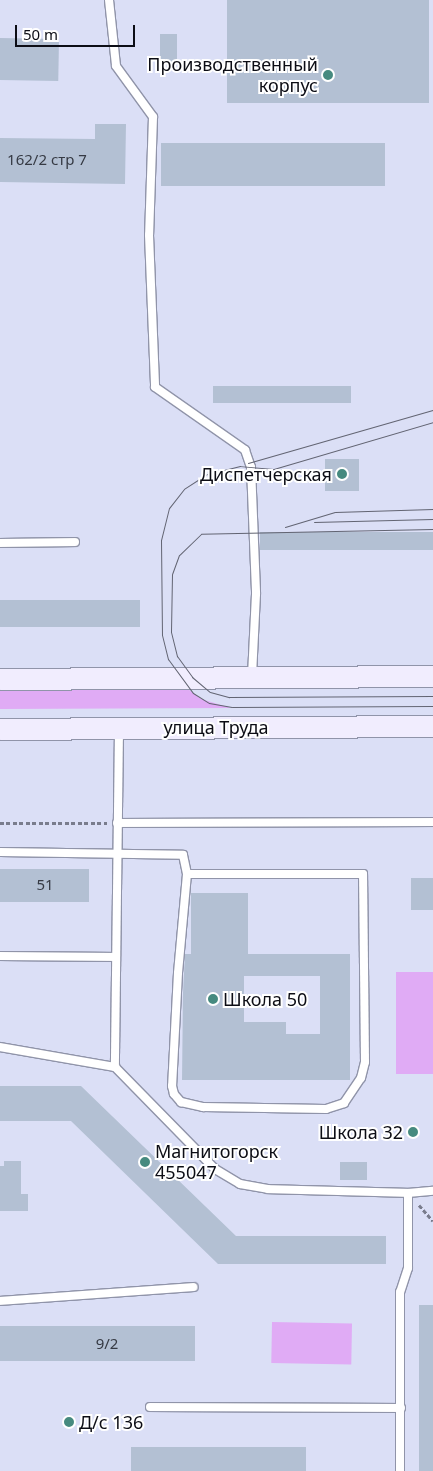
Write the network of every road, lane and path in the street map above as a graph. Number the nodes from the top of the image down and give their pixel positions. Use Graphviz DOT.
graph roads {
  1 [pos="109,0"];
  2 [pos="75,542"];
  3 [pos="0,543"];
  4 [pos="252,676"];
  5 [pos="433,676"];
  6 [pos="0,679"];
  7 [pos="433,726"];
  8 [pos="119,727"];
  9 [pos="0,729"];
  10 [pos="433,822"];
  11 [pos="0,823"];
  12 [pos="117,823"];
  13 [pos="0,852"];
  14 [pos="116,852"];
  15 [pos="187,874"];
  16 [pos="0,956"];
  17 [pos="116,957"];
  18 [pos="0,1047"];
  19 [pos="115,1067"];
  20 [pos="433,1191"];
  21 [pos="408,1193"];
  22 [pos="193,1287"];
  23 [pos="0,1301"];
  24 [pos="150,1407"];
  25 [pos="401,1408"];
  26 [pos="400,1471"];
  1 -- 4 [label="lane"];
  2 -- 3 [label="lane"];
  4 -- 5 [label="main road"];
  4 -- 6 [label="main road"];
  7 -- 8 [label="main road, улица Труда"];
  8 -- 9 [label="main road, улица Труда"];
  8 -- 12 [label="lane"];
  10 -- 12 [label="lane"];
  11 -- 12 [label="path"];
  12 -- 14 [label="lane"];
  13 -- 14 [label="lane"];
  14 -- 15 [label="lane"];
  14 -- 17 [label="lane"];
  15 -- 15 [label="lane"];
  16 -- 17 [label="lane"];
  17 -- 19 [label="lane"];
  18 -- 19 [label="lane"];
  19 -- 21 [label="lane"];
  20 -- 21 [label="lane"];
  21 -- 25 [label="lane"];
  22 -- 23 [label="lane"];
  24 -- 25 [label="lane"];
  25 -- 26 [label="lane"];
}
